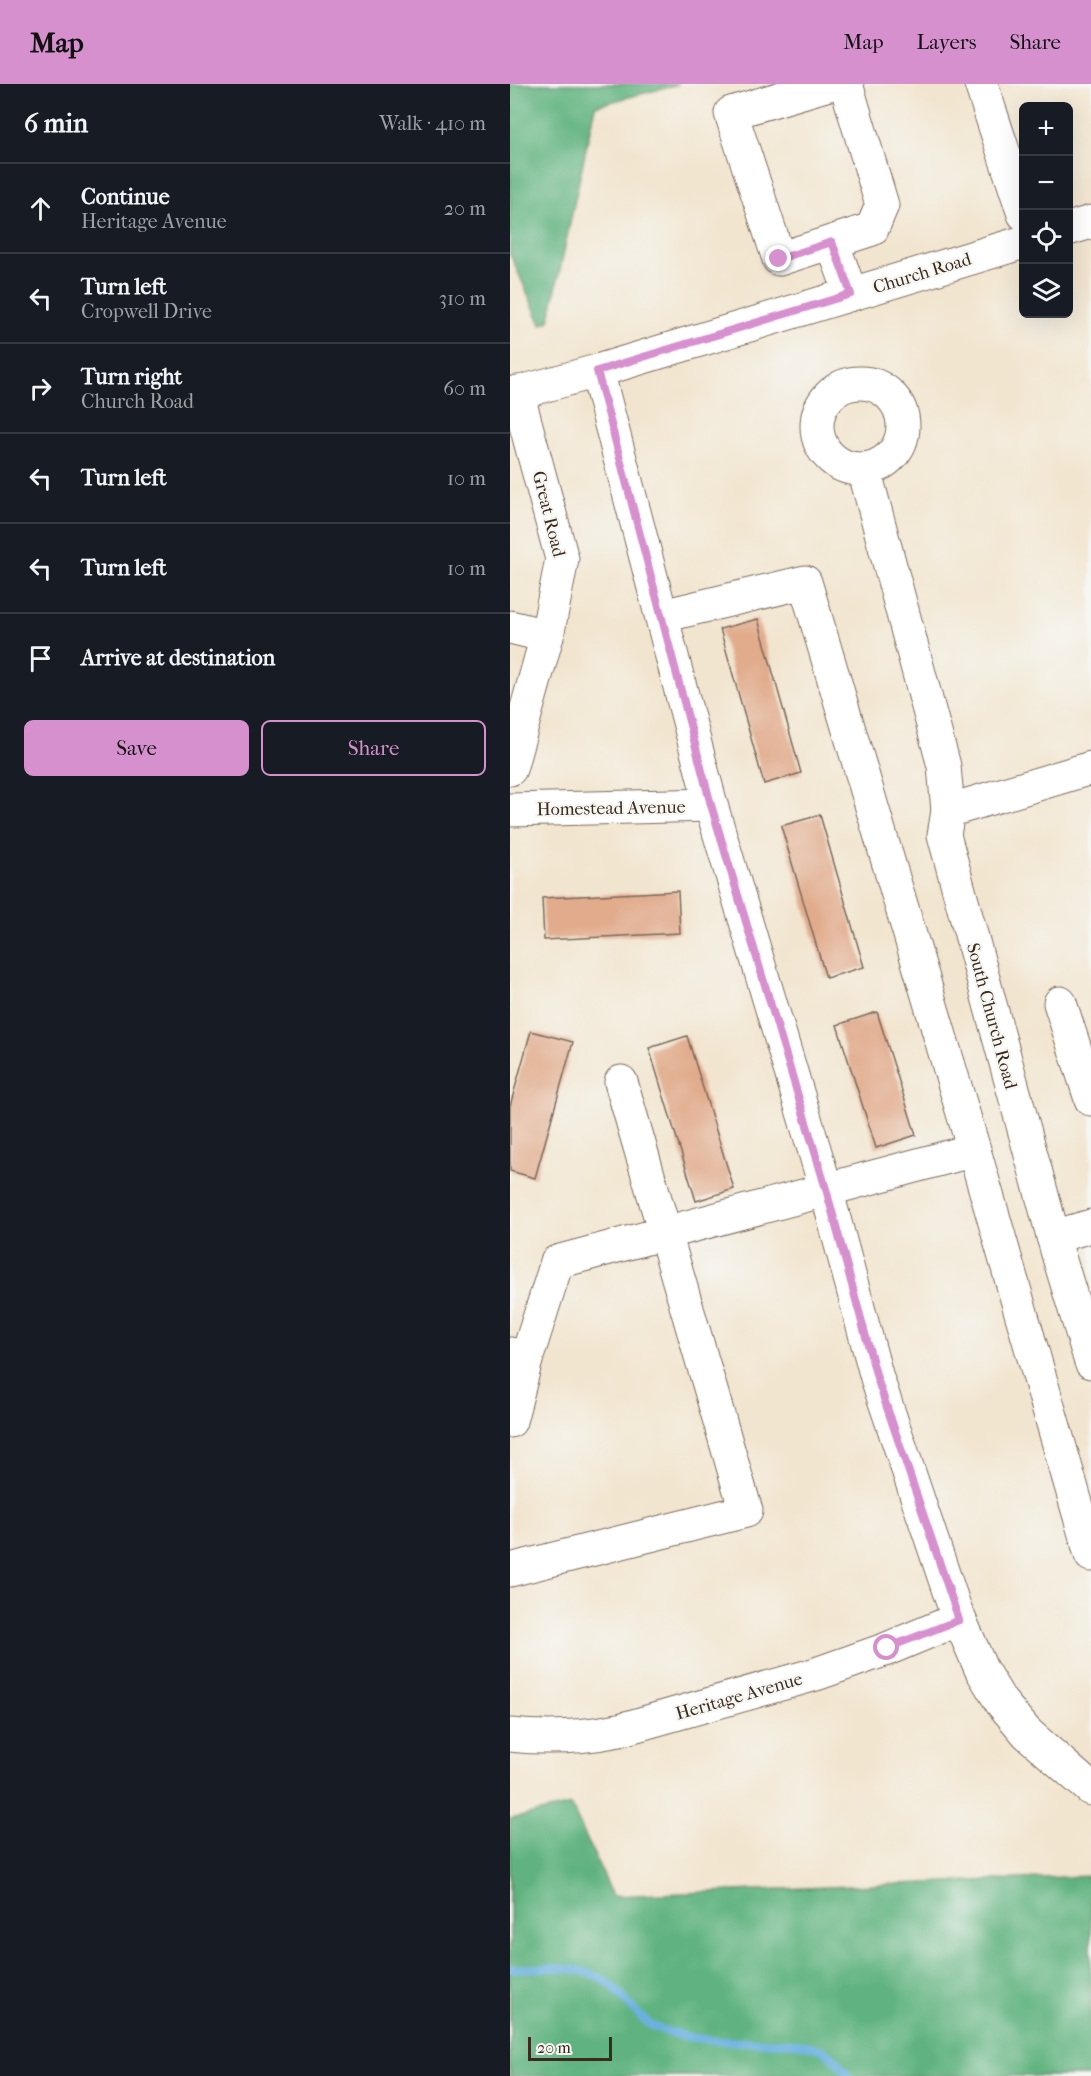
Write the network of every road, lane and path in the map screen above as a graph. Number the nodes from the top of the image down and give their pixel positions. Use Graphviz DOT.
graph roads {
  1 [pos="829,84"];
  2 [pos="846,84"];
  3 [pos="981,84"];
  4 [pos="1022,210"];
  5 [pos="1091,222"];
  6 [pos="1073,227"];
  7 [pos="832,242"];
  8 [pos="1019,243"];
  9 [pos="851,294"];
  10 [pos="597,371"];
  11 [pos="514,393"];
  12 [pos="864,469"];
  13 [pos="662,616"];
  14 [pos="510,627"];
  15 [pos="547,636"];
  16 [pos="1091,768"];
  17 [pos="510,769"];
  18 [pos="711,805"];
  19 [pos="510,810"];
  20 [pos="948,811"];
  21 [pos="1060,1003"];
  22 [pos="621,1082"];
  23 [pos="1091,1099"];
  24 [pos="974,1150"];
  25 [pos="826,1189"];
  26 [pos="1091,1226"];
  27 [pos="666,1234"];
  28 [pos="1053,1237"];
  29 [pos="518,1357"];
  30 [pos="1091,1362"];
  31 [pos="510,1421"];
  32 [pos="1091,1555"];
  33 [pos="510,1570"];
  34 [pos="959,1620"];
  35 [pos="510,1735"];
  36 [pos="1089,1783"];
  1 -- 7 [label="street"];
  2 -- 7 [label="street"];
  3 -- 4 [label="street"];
  5 -- 6 [label="street"];
  7 -- 9 [label="street"];
  8 -- 9 [label="street, Church Road"];
  9 -- 10 [label="street, Church Road"];
  10 -- 11 [label="street, Church Road"];
  10 -- 13 [label="street"];
  11 -- 15 [label="street, Great Road"];
  12 -- 20 [label="street, South Church Road"];
  13 -- 18 [label="street"];
  13 -- 24 [label="street"];
  14 -- 15 [label="street"];
  15 -- 17 [label="street, Great Road"];
  16 -- 20 [label="street"];
  18 -- 19 [label="street, Homestead Avenue"];
  18 -- 25 [label="street"];
  20 -- 28 [label="street, South Church Road"];
  21 -- 23 [label="street"];
  22 -- 27 [label="street"];
  24 -- 25 [label="street"];
  24 -- 32 [label="street"];
  25 -- 27 [label="street"];
  25 -- 34 [label="street"];
  26 -- 28 [label="street"];
  27 -- 29 [label="street"];
  27 -- 33 [label="street"];
  28 -- 30 [label="street, South Church Road"];
  29 -- 31 [label="street"];
  34 -- 35 [label="street, Heritage Avenue"];
  34 -- 36 [label="street"];
}
